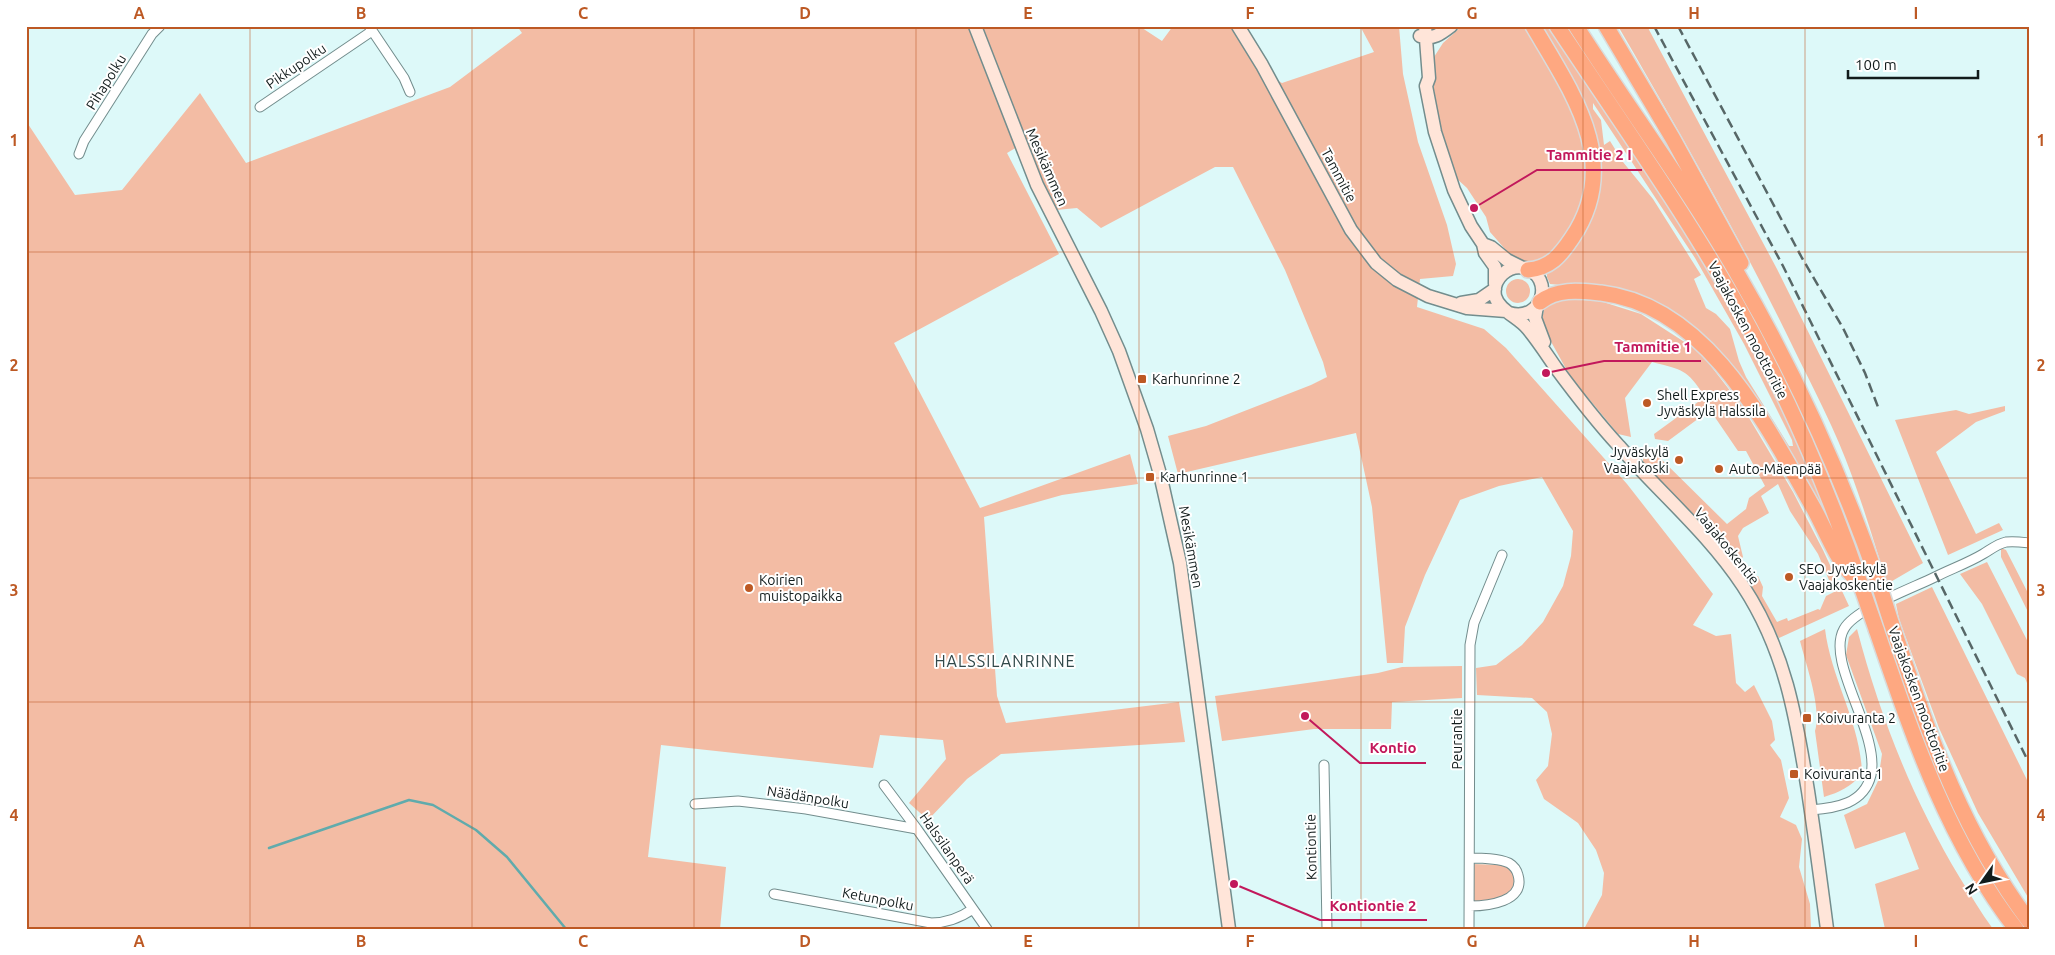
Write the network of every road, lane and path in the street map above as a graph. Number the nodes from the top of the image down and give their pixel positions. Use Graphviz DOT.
graph roads {
  1 [pos="160,26"];
  2 [pos="975,26"];
  3 [pos="1238,26"];
  4 [pos="1451,26"];
  5 [pos="1533,26"];
  6 [pos="1557,26"];
  7 [pos="1576,26"];
  8 [pos="1606,26"];
  9 [pos="371,28"];
  10 [pos="1425,30"];
  11 [pos="410,92"];
  12 [pos="260,107"];
  13 [pos="79,154"];
  14 [pos="1483,244"];
  15 [pos="1526,269"];
  16 [pos="1495,288"];
  17 [pos="1448,302"];
  18 [pos="1538,304"];
  19 [pos="1757,309"];
  20 [pos="1508,312"];
  21 [pos="1556,367"];
  22 [pos="2029,543"];
  23 [pos="1502,555"];
  24 [pos="1860,583"];
  25 [pos="1324,765"];
  26 [pos="884,785"];
  27 [pos="695,804"];
  28 [pos="1811,810"];
  29 [pos="917,829"];
  30 [pos="1470,858"];
  31 [pos="774,894"];
  32 [pos="1470,906"];
  33 [pos="973,909"];
  34 [pos="2029,920"];
  35 [pos="987,929"];
  36 [pos="1229,929"];
  37 [pos="1326,929"];
  38 [pos="1469,929"];
  39 [pos="1828,929"];
  40 [pos="2016,929"];
  1 -- 13 [label="street, Pihapolku"];
  2 -- 36 [label="street, Mesikämmen"];
  3 -- 17 [label="street, Tammitie"];
  4 -- 10 [label="street"];
  5 -- 15 [label="highway"];
  6 -- 24 [label="highway, Vaajakosken moottoritie"];
  7 -- 19 [label="highway, Vaajakosken moottoritie"];
  8 -- 19 [label="highway"];
  9 -- 11 [label="street"];
  9 -- 12 [label="street, Pikkupolku"];
  10 -- 14 [label="street"];
  14 -- 15 [label="street"];
  14 -- 16 [label="street"];
  15 -- 16 [label="street"];
  15 -- 18 [label="street"];
  16 -- 17 [label="street, Tammitie"];
  16 -- 20 [label="street"];
  17 -- 20 [label="street, Tammitie"];
  18 -- 20 [label="street"];
  18 -- 21 [label="street, Vaajakoskentie"];
  18 -- 24 [label="highway"];
  19 -- 34 [label="highway, Vaajakosken moottoritie, bridge"];
  20 -- 21 [label="street, Vaajakoskentie"];
  21 -- 28 [label="street, Vaajakoskentie"];
  22 -- 28 [label="street"];
  23 -- 30 [label="street, Peurantie"];
  24 -- 40 [label="highway, Vaajakosken moottoritie, bridge"];
  25 -- 37 [label="street, Kontiontie"];
  26 -- 29 [label="street, Halssilanperä"];
  27 -- 29 [label="street, Näädänpolku"];
  28 -- 39 [label="street, Vaajakoskentie"];
  29 -- 33 [label="street, Halssilanperä"];
  30 -- 32 [label="street, Peurantie"];
  30 -- 32 [label="street"];
  31 -- 33 [label="street, Ketunpolku"];
  32 -- 38 [label="street, Peurantie"];
  33 -- 35 [label="street, Halssilanperä"];
}
